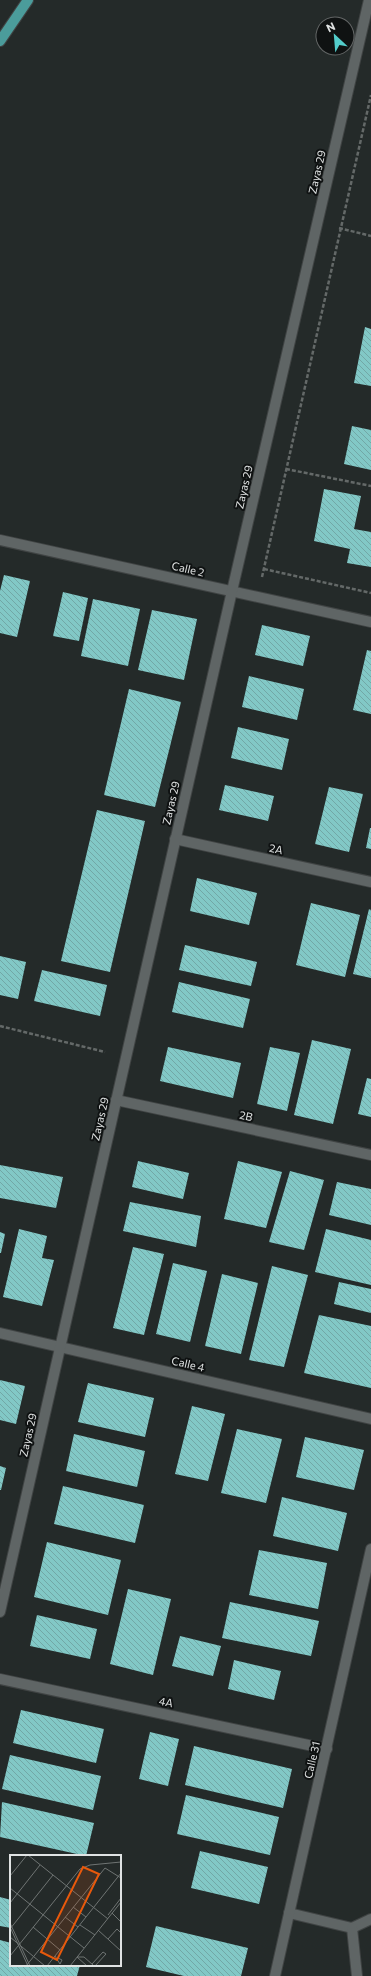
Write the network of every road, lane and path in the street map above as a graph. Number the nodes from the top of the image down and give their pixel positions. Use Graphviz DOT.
graph roads {
  1 [pos="28,0"];
  2 [pos="369,0"];
  3 [pos="0,41"];
  4 [pos="371,95"];
  5 [pos="317,224"];
  6 [pos="340,228"];
  7 [pos="371,236"];
  8 [pos="286,469"];
  9 [pos="371,486"];
  10 [pos="0,540"];
  11 [pos="264,569"];
  12 [pos="232,591"];
  13 [pos="371,593"];
  14 [pos="257,597"];
  15 [pos="371,622"];
  16 [pos="175,839"];
  17 [pos="371,882"];
  18 [pos="0,1026"];
  19 [pos="127,1057"];
  20 [pos="116,1100"];
  21 [pos="371,1155"];
  22 [pos="0,1333"];
  23 [pos="60,1347"];
  24 [pos="371,1419"];
  25 [pos="371,1549"];
  26 [pos="0,1612"];
  27 [pos="0,1679"];
  28 [pos="327,1749"];
  29 [pos="289,1913"];
  30 [pos="371,1919"];
  31 [pos="352,1928"];
  32 [pos="275,1976"];
  33 [pos="357,1976"];
  1 -- 3 [label="main road"];
  2 -- 5 [label="street, Zayas 29"];
  4 -- 6 [label="path"];
  5 -- 6 [label="path"];
  5 -- 12 [label="street, Zayas 29"];
  6 -- 7 [label="path"];
  6 -- 8 [label="path"];
  8 -- 9 [label="path"];
  8 -- 11 [label="path"];
  10 -- 12 [label="street, Calle 2"];
  11 -- 13 [label="path"];
  11 -- 14 [label="path"];
  12 -- 14 [label="street, Calle 2"];
  12 -- 16 [label="street, Zayas 29"];
  14 -- 15 [label="street, Calle 2"];
  16 -- 17 [label="street, 2A"];
  16 -- 19 [label="street, Zayas 29"];
  18 -- 19 [label="path"];
  19 -- 20 [label="street, Zayas 29"];
  20 -- 21 [label="street, 2B"];
  20 -- 23 [label="street, Zayas 29"];
  22 -- 23 [label="street, Calle 4"];
  23 -- 24 [label="street, Calle 4"];
  23 -- 26 [label="street, Zayas 29"];
  25 -- 28 [label="street, Calle 31"];
  27 -- 28 [label="street, 4A"];
  28 -- 29 [label="street, Calle 31"];
  29 -- 31 [label="street"];
  29 -- 32 [label="street, Calle 31"];
  30 -- 31 [label="street"];
  31 -- 33 [label="street"];
}
